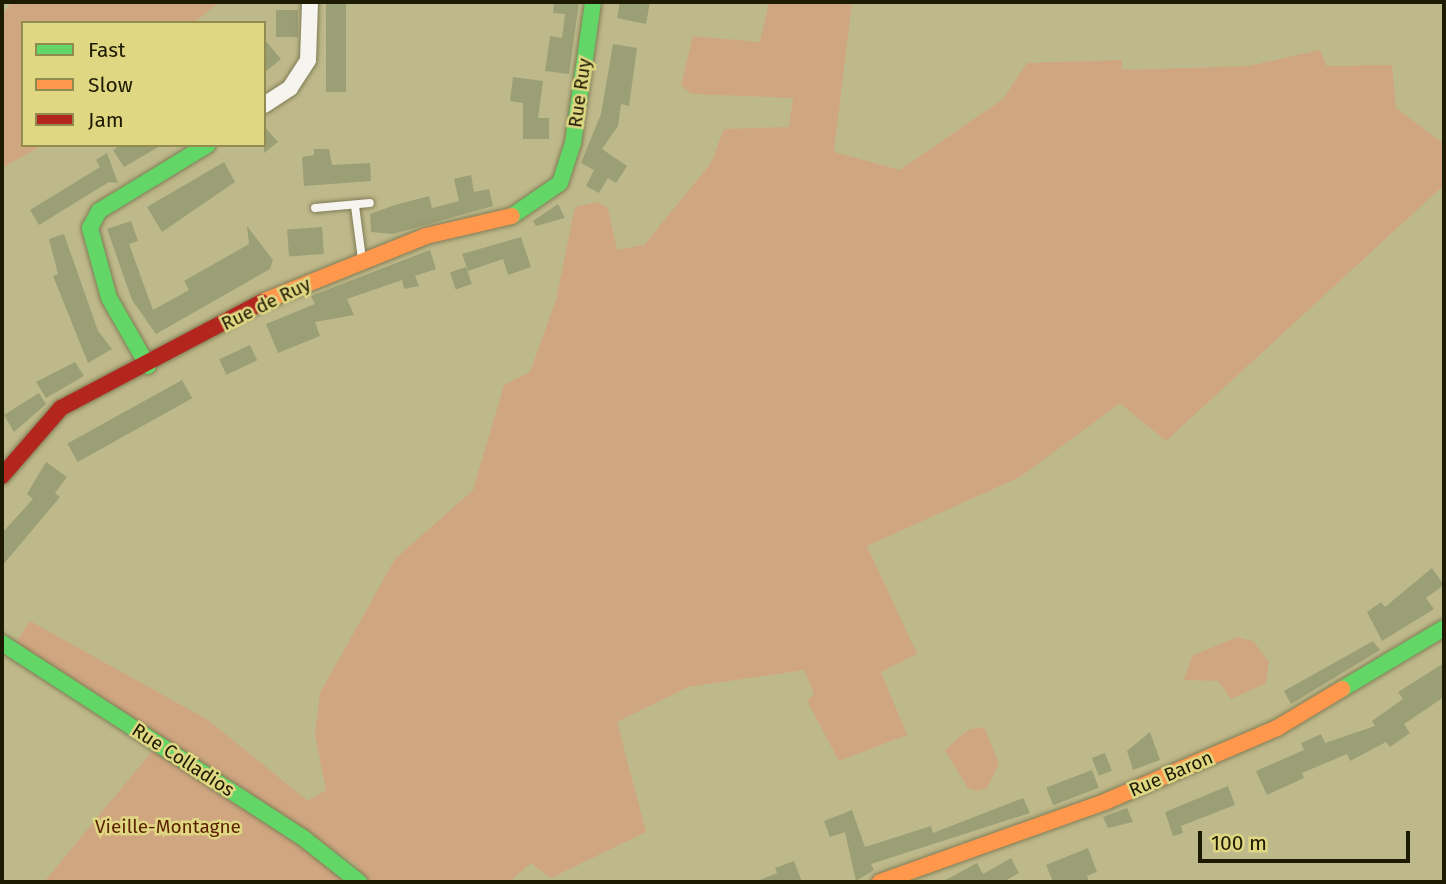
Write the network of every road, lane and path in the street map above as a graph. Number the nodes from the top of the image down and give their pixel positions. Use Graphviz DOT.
graph roads {
  1 [pos="310,2"];
  2 [pos="593,2"];
  3 [pos="266,104"];
  4 [pos="204,147"];
  5 [pos="560,183"];
  6 [pos="370,203"];
  7 [pos="355,206"];
  8 [pos="314,208"];
  9 [pos="362,261"];
  10 [pos="148,366"];
  11 [pos="2,476"];
  12 [pos="1444,628"];
  13 [pos="2,643"];
  14 [pos="359,882"];
  15 [pos="880,882"];
  1 -- 3 [label="street"];
  2 -- 5 [label="street, Rue Ruy"];
  4 -- 10 [label="street"];
  5 -- 9 [label="street, Rue de Ruy"];
  6 -- 7 [label="lane"];
  7 -- 8 [label="lane"];
  7 -- 9 [label="lane"];
  9 -- 10 [label="street, Rue de Ruy"];
  10 -- 11 [label="street, Rue de Ruy"];
  12 -- 15 [label="street, Rue Baron"];
  13 -- 14 [label="street, Rue Colladios"];
}
